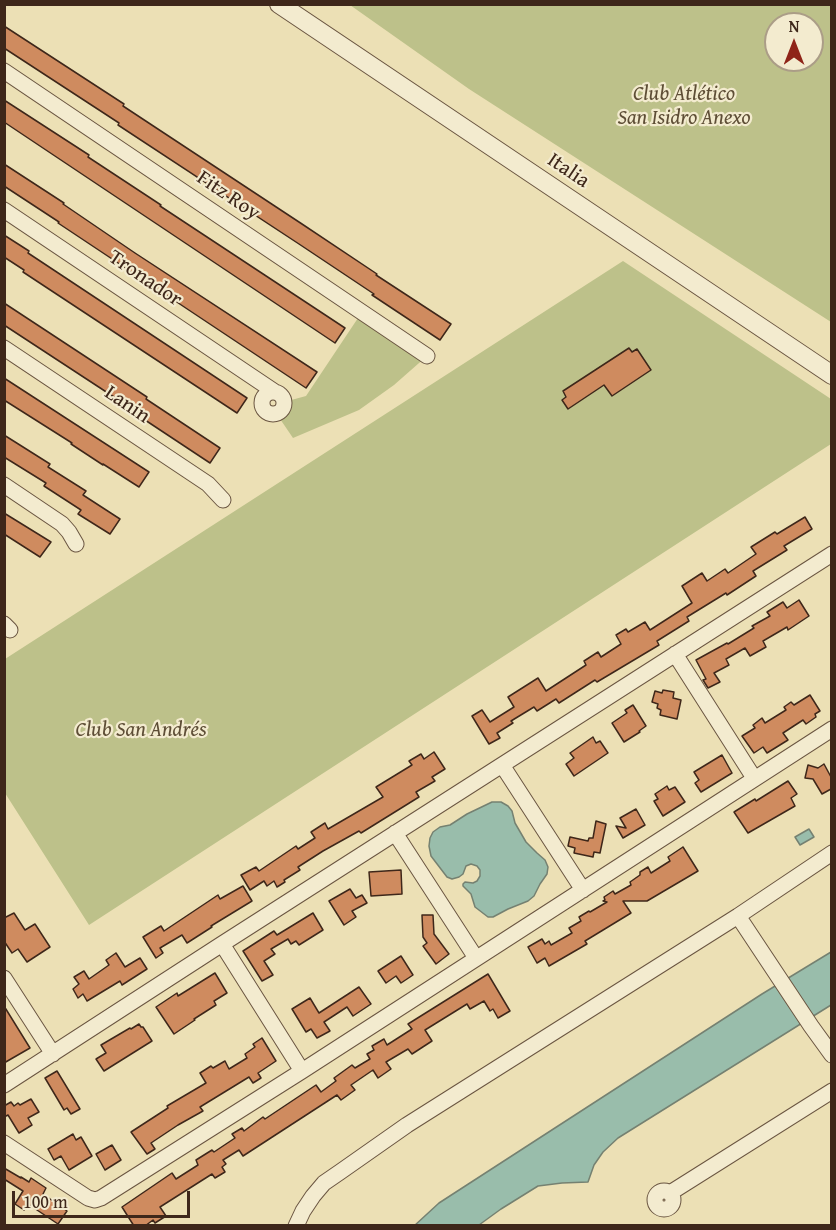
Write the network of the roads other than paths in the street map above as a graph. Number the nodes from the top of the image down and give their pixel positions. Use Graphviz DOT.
graph roads {
  1 [pos="279,4"];
  2 [pos="4,71"];
  3 [pos="4,210"];
  4 [pos="4,348"];
  5 [pos="427,356"];
  6 [pos="831,375"];
  7 [pos="267,391"];
  8 [pos="4,485"];
  9 [pos="223,500"];
  10 [pos="76,544"];
  11 [pos="831,554"];
  12 [pos="675,654"];
  13 [pos="831,729"];
  14 [pos="502,765"];
  15 [pos="754,778"];
  16 [pos="395,834"];
  17 [pos="831,853"];
  18 [pos="583,890"];
  19 [pos="738,916"];
  20 [pos="222,944"];
  21 [pos="476,958"];
  22 [pos="4,978"];
  23 [pos="53,1054"];
  24 [pos="831,1055"];
  25 [pos="302,1071"];
  26 [pos="4,1085"];
  27 [pos="831,1092"];
  28 [pos="4,1143"];
  29 [pos="670,1193"];
  30 [pos="296,1226"];
  1 -- 6 [label="street, Italia"];
  2 -- 5 [label="street, Fitz Roy"];
  3 -- 7 [label="street, Tronador"];
  4 -- 9 [label="street, Lanin"];
  8 -- 10 [label="street"];
  11 -- 12 [label="street"];
  12 -- 14 [label="street"];
  12 -- 15 [label="street"];
  13 -- 15 [label="street"];
  14 -- 16 [label="street"];
  14 -- 18 [label="street"];
  15 -- 18 [label="street"];
  16 -- 20 [label="street"];
  16 -- 21 [label="street"];
  17 -- 19 [label="street"];
  18 -- 21 [label="street"];
  19 -- 24 [label="street"];
  19 -- 30 [label="street"];
  20 -- 23 [label="street"];
  20 -- 25 [label="street"];
  21 -- 25 [label="street"];
  22 -- 23 [label="street"];
  23 -- 26 [label="street"];
  25 -- 28 [label="street"];
  27 -- 29 [label="street"];
}
